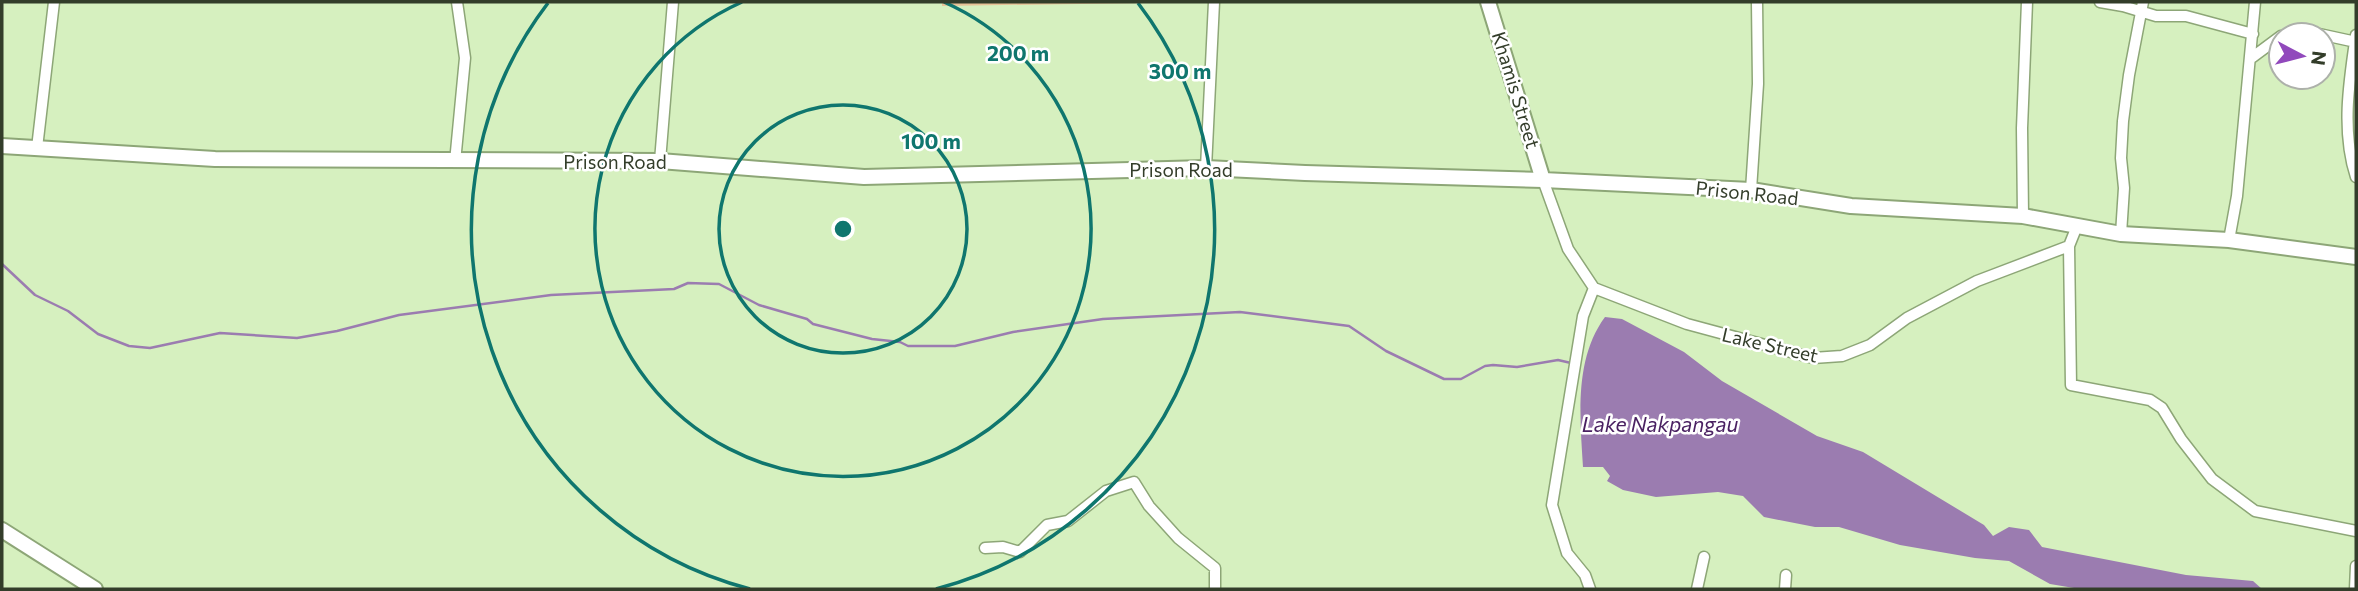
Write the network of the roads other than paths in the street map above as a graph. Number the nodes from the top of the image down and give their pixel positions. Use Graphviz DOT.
graph roads {
  1 [pos="54,2"];
  2 [pos="457,2"];
  3 [pos="673,2"];
  4 [pos="1214,2"];
  5 [pos="1488,2"];
  6 [pos="1757,2"];
  7 [pos="2027,2"];
  8 [pos="2100,2"];
  9 [pos="2255,2"];
  10 [pos="2142,7"];
  11 [pos="2253,34"];
  12 [pos="2337,36"];
  13 [pos="2356,39"];
  14 [pos="2267,47"];
  15 [pos="2250,59"];
  16 [pos="2,146"];
  17 [pos="37,148"];
  18 [pos="660,161"];
  19 [pos="455,162"];
  20 [pos="1206,168"];
  21 [pos="2356,177"];
  22 [pos="1543,180"];
  23 [pos="1751,190"];
  24 [pos="2023,216"];
  25 [pos="2077,226"];
  26 [pos="2120,234"];
  27 [pos="2229,240"];
  28 [pos="2069,246"];
  29 [pos="2356,257"];
  30 [pos="1594,288"];
  31 [pos="2,530"];
  32 [pos="2356,531"];
  33 [pos="985,548"];
  34 [pos="1704,557"];
  35 [pos="2356,566"];
  36 [pos="1786,575"];
  37 [pos="94,589"];
  38 [pos="1216,589"];
  39 [pos="1590,589"];
  40 [pos="1697,589"];
  41 [pos="1785,589"];
  42 [pos="2355,589"];
  1 -- 17 [label="street"];
  2 -- 19 [label="street"];
  3 -- 18 [label="street"];
  4 -- 20 [label="street"];
  5 -- 22 [label="street, Khamis Street"];
  6 -- 23 [label="street"];
  7 -- 24 [label="street"];
  8 -- 10 [label="street"];
  9 -- 11 [label="street"];
  10 -- 11 [label="street"];
  10 -- 26 [label="street"];
  11 -- 15 [label="street"];
  12 -- 13 [label="street"];
  13 -- 21 [label="street"];
  14 -- 15 [label="street"];
  15 -- 27 [label="street"];
  16 -- 17 [label="street, Prison Road"];
  17 -- 19 [label="street, Prison Road"];
  18 -- 19 [label="street, Prison Road"];
  18 -- 20 [label="street, Prison Road"];
  20 -- 22 [label="street, Prison Road"];
  22 -- 23 [label="street, Prison Road"];
  22 -- 30 [label="street"];
  23 -- 24 [label="street, Prison Road"];
  24 -- 25 [label="street, Prison Road"];
  25 -- 26 [label="street, Prison Road"];
  25 -- 28 [label="street"];
  26 -- 27 [label="street, Prison Road"];
  27 -- 29 [label="street, Prison Road"];
  28 -- 30 [label="street, Lake Street"];
  28 -- 32 [label="street"];
  30 -- 39 [label="street"];
  31 -- 37 [label="street"];
  33 -- 38 [label="street"];
  34 -- 40 [label="street"];
  35 -- 42 [label="street"];
  36 -- 41 [label="street"];
}
